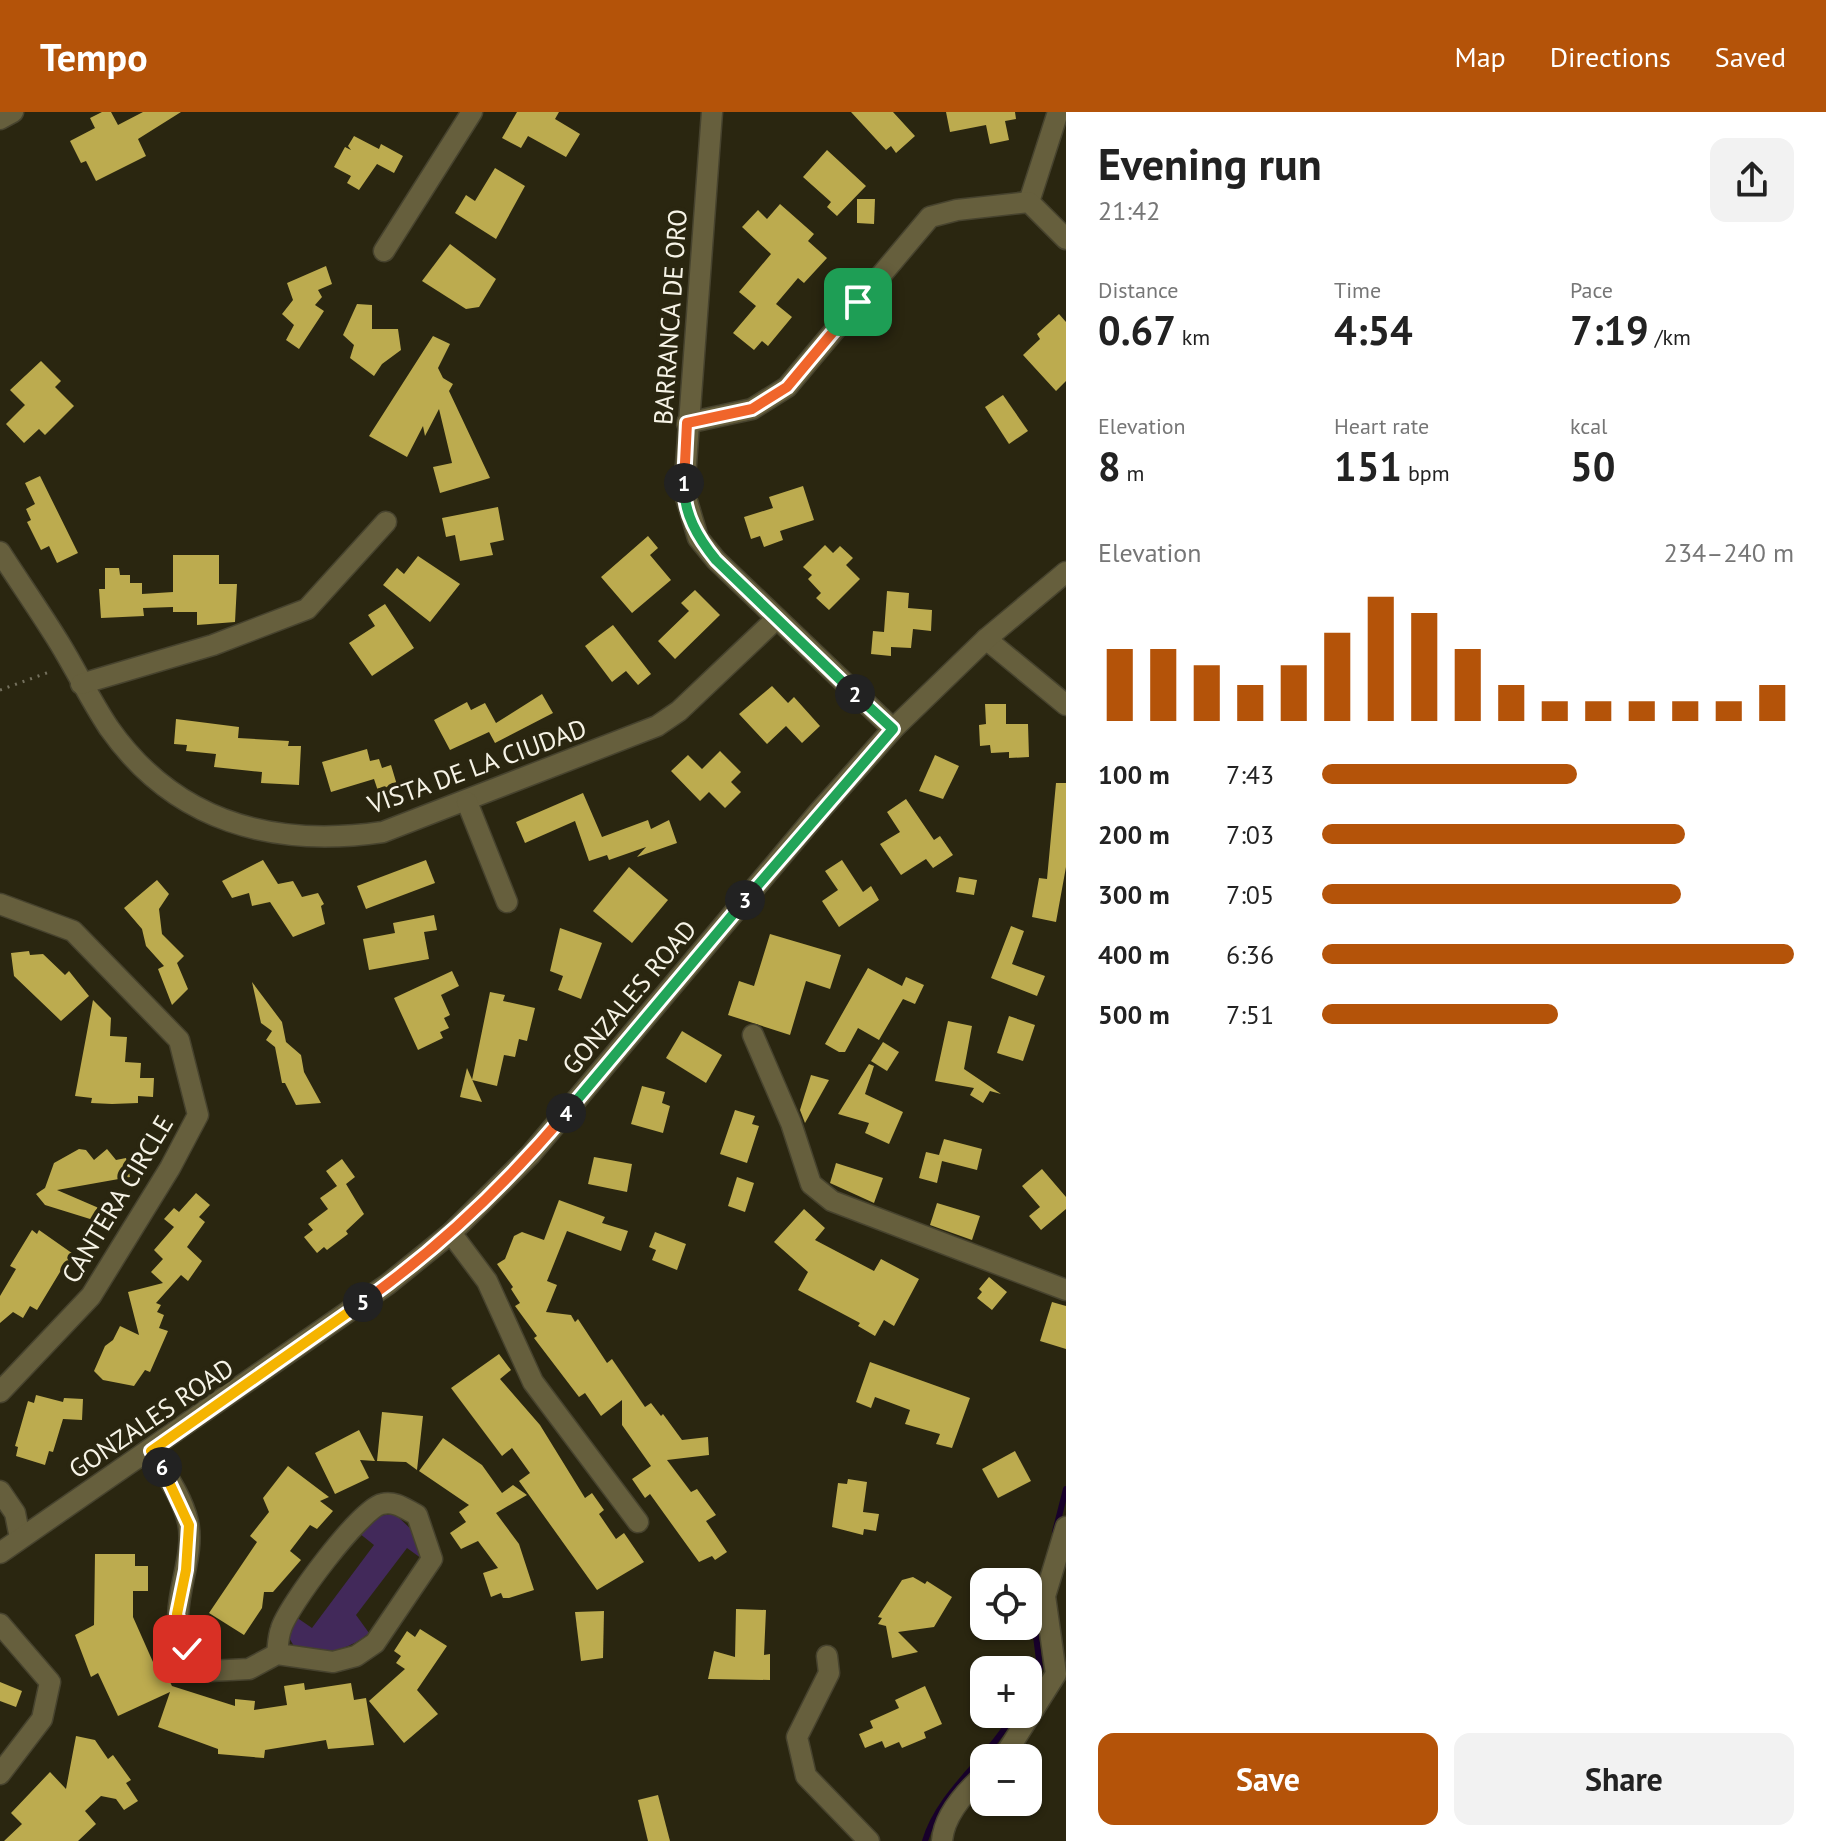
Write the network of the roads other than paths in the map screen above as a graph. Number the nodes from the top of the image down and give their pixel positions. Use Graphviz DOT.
graph roads {
  1 [pos="13,112"];
  2 [pos="472,112"];
  3 [pos="712,112"];
  4 [pos="1058,112"];
  5 [pos="0,119"];
  6 [pos="1029,202"];
  7 [pos="1066,239"];
  8 [pos="384,251"];
  9 [pos="687,423"];
  10 [pos="386,522"];
  11 [pos="0,552"];
  12 [pos="1066,572"];
  13 [pos="775,620"];
  14 [pos="986,639"];
  15 [pos="81,684"];
  16 [pos="1066,705"];
  17 [pos="893,729"];
  18 [pos="467,802"];
  19 [pos="507,902"];
  20 [pos="0,904"];
  21 [pos="753,1035"];
  22 [pos="451,1233"];
  23 [pos="1066,1290"];
  24 [pos="0,1392"];
  25 [pos="151,1451"];
  26 [pos="0,1491"];
  27 [pos="638,1522"];
  28 [pos="1066,1527"];
  29 [pos="0,1528"];
  30 [pos="20,1538"];
  31 [pos="0,1553"];
  32 [pos="0,1624"];
  33 [pos="277,1654"];
  34 [pos="827,1656"];
  35 [pos="1012,1744"];
  36 [pos="0,1774"];
  37 [pos="970,1787"];
  38 [pos="869,1841"];
  39 [pos="942,1841"];
  1 -- 5 [label="street"];
  2 -- 8 [label="street"];
  3 -- 9 [label="street, BARRANCA DE ORO"];
  4 -- 6 [label="street"];
  6 -- 7 [label="street"];
  6 -- 9 [label="street"];
  9 -- 13 [label="street, BARRANCA DE ORO"];
  10 -- 15 [label="street"];
  11 -- 15 [label="street, VISTA DE LA CIUDAD"];
  12 -- 14 [label="street, GONZALES ROAD"];
  13 -- 17 [label="street, BARRANCA DE ORO"];
  13 -- 18 [label="street, VISTA DE LA CIUDAD"];
  14 -- 16 [label="street"];
  14 -- 17 [label="street, GONZALES ROAD"];
  15 -- 18 [label="street, VISTA DE LA CIUDAD"];
  17 -- 22 [label="street, GONZALES ROAD"];
  18 -- 19 [label="street"];
  20 -- 24 [label="street, CANTERA CIRCLE"];
  21 -- 23 [label="street"];
  22 -- 25 [label="street, GONZALES ROAD"];
  22 -- 27 [label="street"];
  25 -- 30 [label="street, GONZALES ROAD"];
  25 -- 33 [label="street"];
  26 -- 30 [label="street"];
  28 -- 35 [label="street"];
  29 -- 30 [label="street"];
  30 -- 31 [label="street, GONZALES ROAD"];
  32 -- 36 [label="street"];
  33 -- 33 [label="street"];
  34 -- 38 [label="street"];
  37 -- 39 [label="street"];
}
